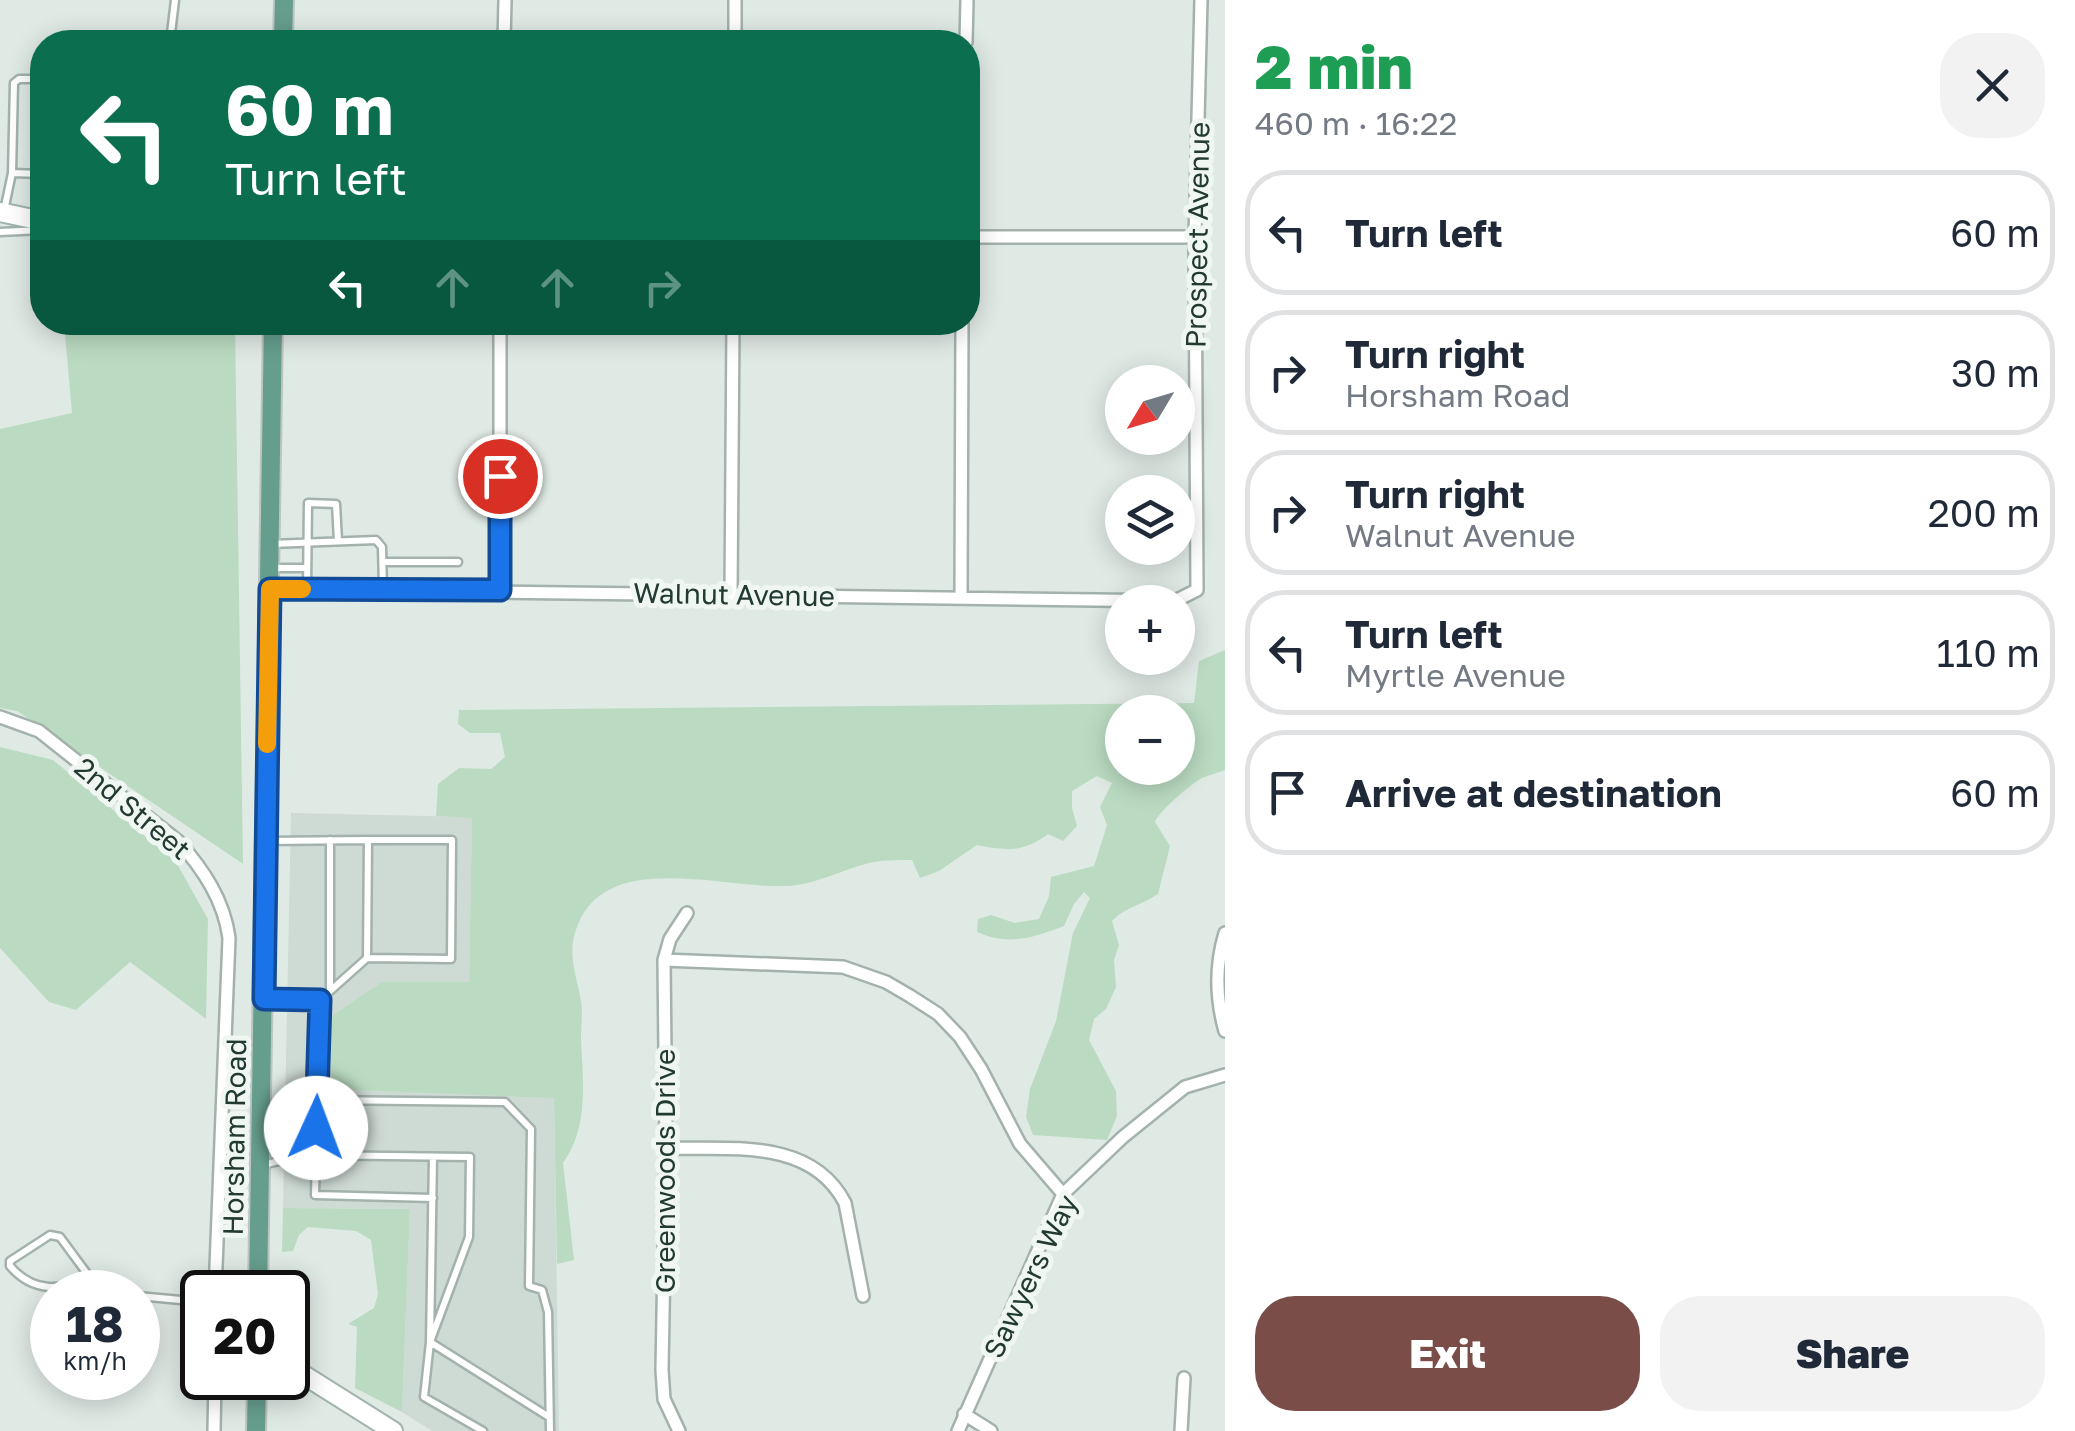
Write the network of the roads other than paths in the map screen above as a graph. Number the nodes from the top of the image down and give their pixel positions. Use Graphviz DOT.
graph roads {
  1 [pos="175,0"];
  2 [pos="284,0"];
  3 [pos="505,0"];
  4 [pos="735,0"];
  5 [pos="967,0"];
  6 [pos="1201,0"];
  7 [pos="171,30"];
  8 [pos="283,30"];
  9 [pos="504,30"];
  10 [pos="734,30"];
  11 [pos="966,30"];
  12 [pos="30,79"];
  13 [pos="12,173"];
  14 [pos="30,174"];
  15 [pos="1,219"];
  16 [pos="30,221"];
  17 [pos="30,227"];
  18 [pos="980,237"];
  19 [pos="1195,237"];
  20 [pos="273,335"];
  21 [pos="500,335"];
  22 [pos="733,335"];
  23 [pos="962,335"];
  24 [pos="338,541"];
  25 [pos="308,542"];
  26 [pos="270,544"];
  27 [pos="382,562"];
  28 [pos="458,562"];
  29 [pos="269,568"];
  30 [pos="307,568"];
  31 [pos="270,589"];
  32 [pos="307,589"];
  33 [pos="382,590"];
  34 [pos="500,590"];
  35 [pos="1197,590"];
  36 [pos="730,595"];
  37 [pos="961,596"];
  38 [pos="0,717"];
  39 [pos="330,840"];
  40 [pos="368,840"];
  41 [pos="265,841"];
  42 [pos="687,914"];
  43 [pos="1225,933"];
  44 [pos="367,958"];
  45 [pos="664,960"];
  46 [pos="330,991"];
  47 [pos="264,999"];
  48 [pos="320,1000"];
  49 [pos="1225,1031"];
  50 [pos="1225,1075"];
  51 [pos="316,1100"];
  52 [pos="262,1120"];
  53 [pos="666,1148"];
  54 [pos="310,1155"];
  55 [pos="433,1157"];
  56 [pos="260,1166"];
  57 [pos="1063,1194"];
  58 [pos="432,1198"];
  59 [pos="217,1270"];
  60 [pos="258,1270"];
  61 [pos="91,1279"];
  62 [pos="863,1296"];
  63 [pos="430,1342"];
  64 [pos="1184,1378"];
  65 [pos="310,1379"];
  66 [pos="215,1400"];
  67 [pos="257,1400"];
  68 [pos="964,1414"];
  69 [pos="550,1418"];
  70 [pos="214,1431"];
  71 [pos="256,1431"];
  72 [pos="393,1431"];
  73 [pos="484,1431"];
  74 [pos="550,1431"];
  75 [pos="679,1431"];
  76 [pos="958,1431"];
  77 [pos="991,1431"];
  78 [pos="1180,1431"];
  1 -- 7 [label="lane"];
  2 -- 8 [label="main road"];
  3 -- 9 [label="street"];
  4 -- 10 [label="street"];
  5 -- 11 [label="street"];
  6 -- 19 [label="street, Prospect Avenue"];
  12 -- 13 [label="lane"];
  13 -- 14 [label="lane"];
  13 -- 15 [label="lane"];
  15 -- 16 [label="main road"];
  15 -- 17 [label="lane"];
  18 -- 19 [label="street"];
  19 -- 35 [label="street, Prospect Avenue"];
  20 -- 26 [label="main road, Horsham Road"];
  21 -- 34 [label="street"];
  22 -- 36 [label="street"];
  23 -- 37 [label="street"];
  24 -- 25 [label="lane"];
  24 -- 25 [label="lane"];
  24 -- 27 [label="lane"];
  25 -- 26 [label="lane"];
  25 -- 30 [label="lane"];
  26 -- 29 [label="main road, Horsham Road"];
  27 -- 28 [label="lane"];
  27 -- 33 [label="lane"];
  29 -- 30 [label="lane"];
  29 -- 31 [label="main road, Horsham Road"];
  30 -- 32 [label="lane"];
  31 -- 32 [label="street, Walnut Avenue"];
  31 -- 41 [label="main road, Horsham Road"];
  32 -- 33 [label="street, Walnut Avenue"];
  33 -- 34 [label="street, Walnut Avenue"];
  34 -- 36 [label="street, Walnut Avenue"];
  35 -- 37 [label="street, Walnut Avenue"];
  36 -- 37 [label="street, Walnut Avenue"];
  38 -- 59 [label="street, 2nd Street"];
  39 -- 40 [label="lane"];
  39 -- 41 [label="lane"];
  39 -- 46 [label="lane"];
  40 -- 44 [label="lane"];
  40 -- 44 [label="lane"];
  41 -- 47 [label="main road, Horsham Road"];
  42 -- 45 [label="street, Greenwoods Drive"];
  43 -- 49 [label="street"];
  44 -- 46 [label="lane"];
  45 -- 53 [label="street, Greenwoods Drive"];
  45 -- 57 [label="street"];
  46 -- 48 [label="lane"];
  47 -- 48 [label="lane"];
  47 -- 52 [label="main road, Horsham Road"];
  48 -- 51 [label="lane"];
  50 -- 57 [label="street, Sawyers Way"];
  51 -- 54 [label="lane"];
  51 -- 69 [label="lane"];
  52 -- 54 [label="lane"];
  52 -- 56 [label="main road, Horsham Road"];
  53 -- 62 [label="street"];
  53 -- 75 [label="street, Greenwoods Drive"];
  54 -- 55 [label="lane"];
  54 -- 56 [label="lane"];
  54 -- 58 [label="lane"];
  55 -- 58 [label="lane"];
  55 -- 63 [label="lane"];
  56 -- 60 [label="main road, Horsham Road"];
  57 -- 68 [label="street, Sawyers Way"];
  58 -- 63 [label="lane"];
  61 -- 61 [label="lane"];
  63 -- 69 [label="lane"];
  63 -- 73 [label="lane"];
  64 -- 78 [label="street"];
  65 -- 72 [label="main road"];
  66 -- 70 [label="street"];
  67 -- 71 [label="main road"];
  68 -- 76 [label="street, Sawyers Way"];
  68 -- 77 [label="street"];
  69 -- 74 [label="lane"];
}
